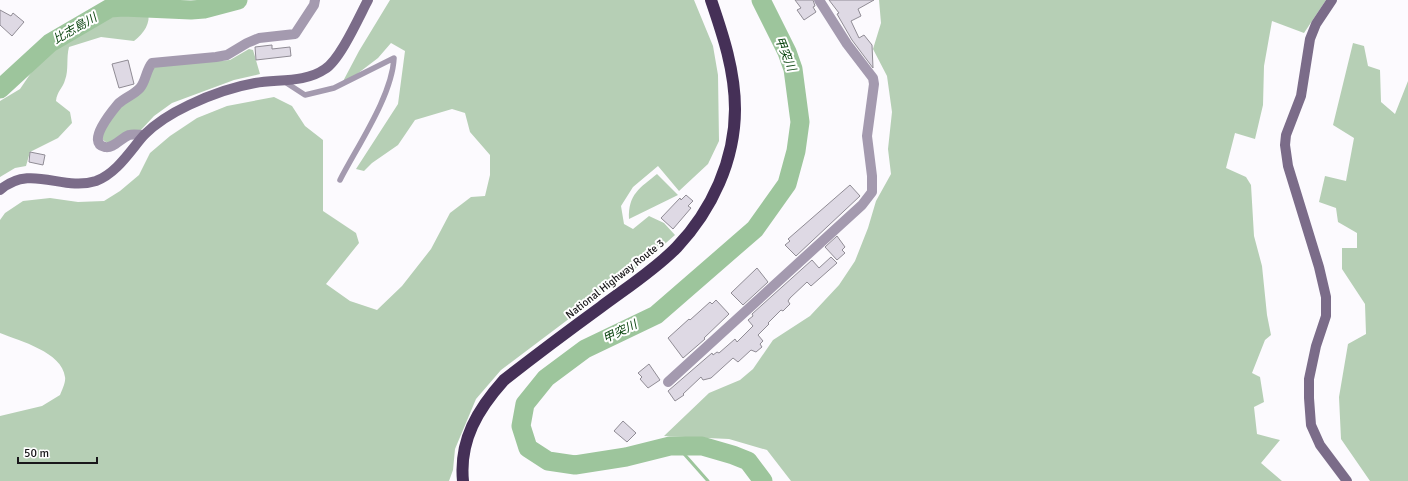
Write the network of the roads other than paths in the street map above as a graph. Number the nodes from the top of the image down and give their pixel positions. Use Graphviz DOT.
graph roads {
  1 [pos="316,0"];
  2 [pos="368,0"];
  3 [pos="711,0"];
  4 [pos="819,0"];
  5 [pos="1332,0"];
  6 [pos="282,79"];
  7 [pos="144,135"];
  8 [pos="340,180"];
  9 [pos="0,190"];
  10 [pos="668,382"];
  11 [pos="463,481"];
  12 [pos="1346,481"];
  1 -- 7 [label="street"];
  2 -- 6 [label="street"];
  3 -- 11 [label="highway, National Highway Route 3"];
  4 -- 10 [label="street"];
  5 -- 12 [label="street"];
  6 -- 7 [label="street"];
  6 -- 8 [label="lane"];
  7 -- 9 [label="street"];
}
